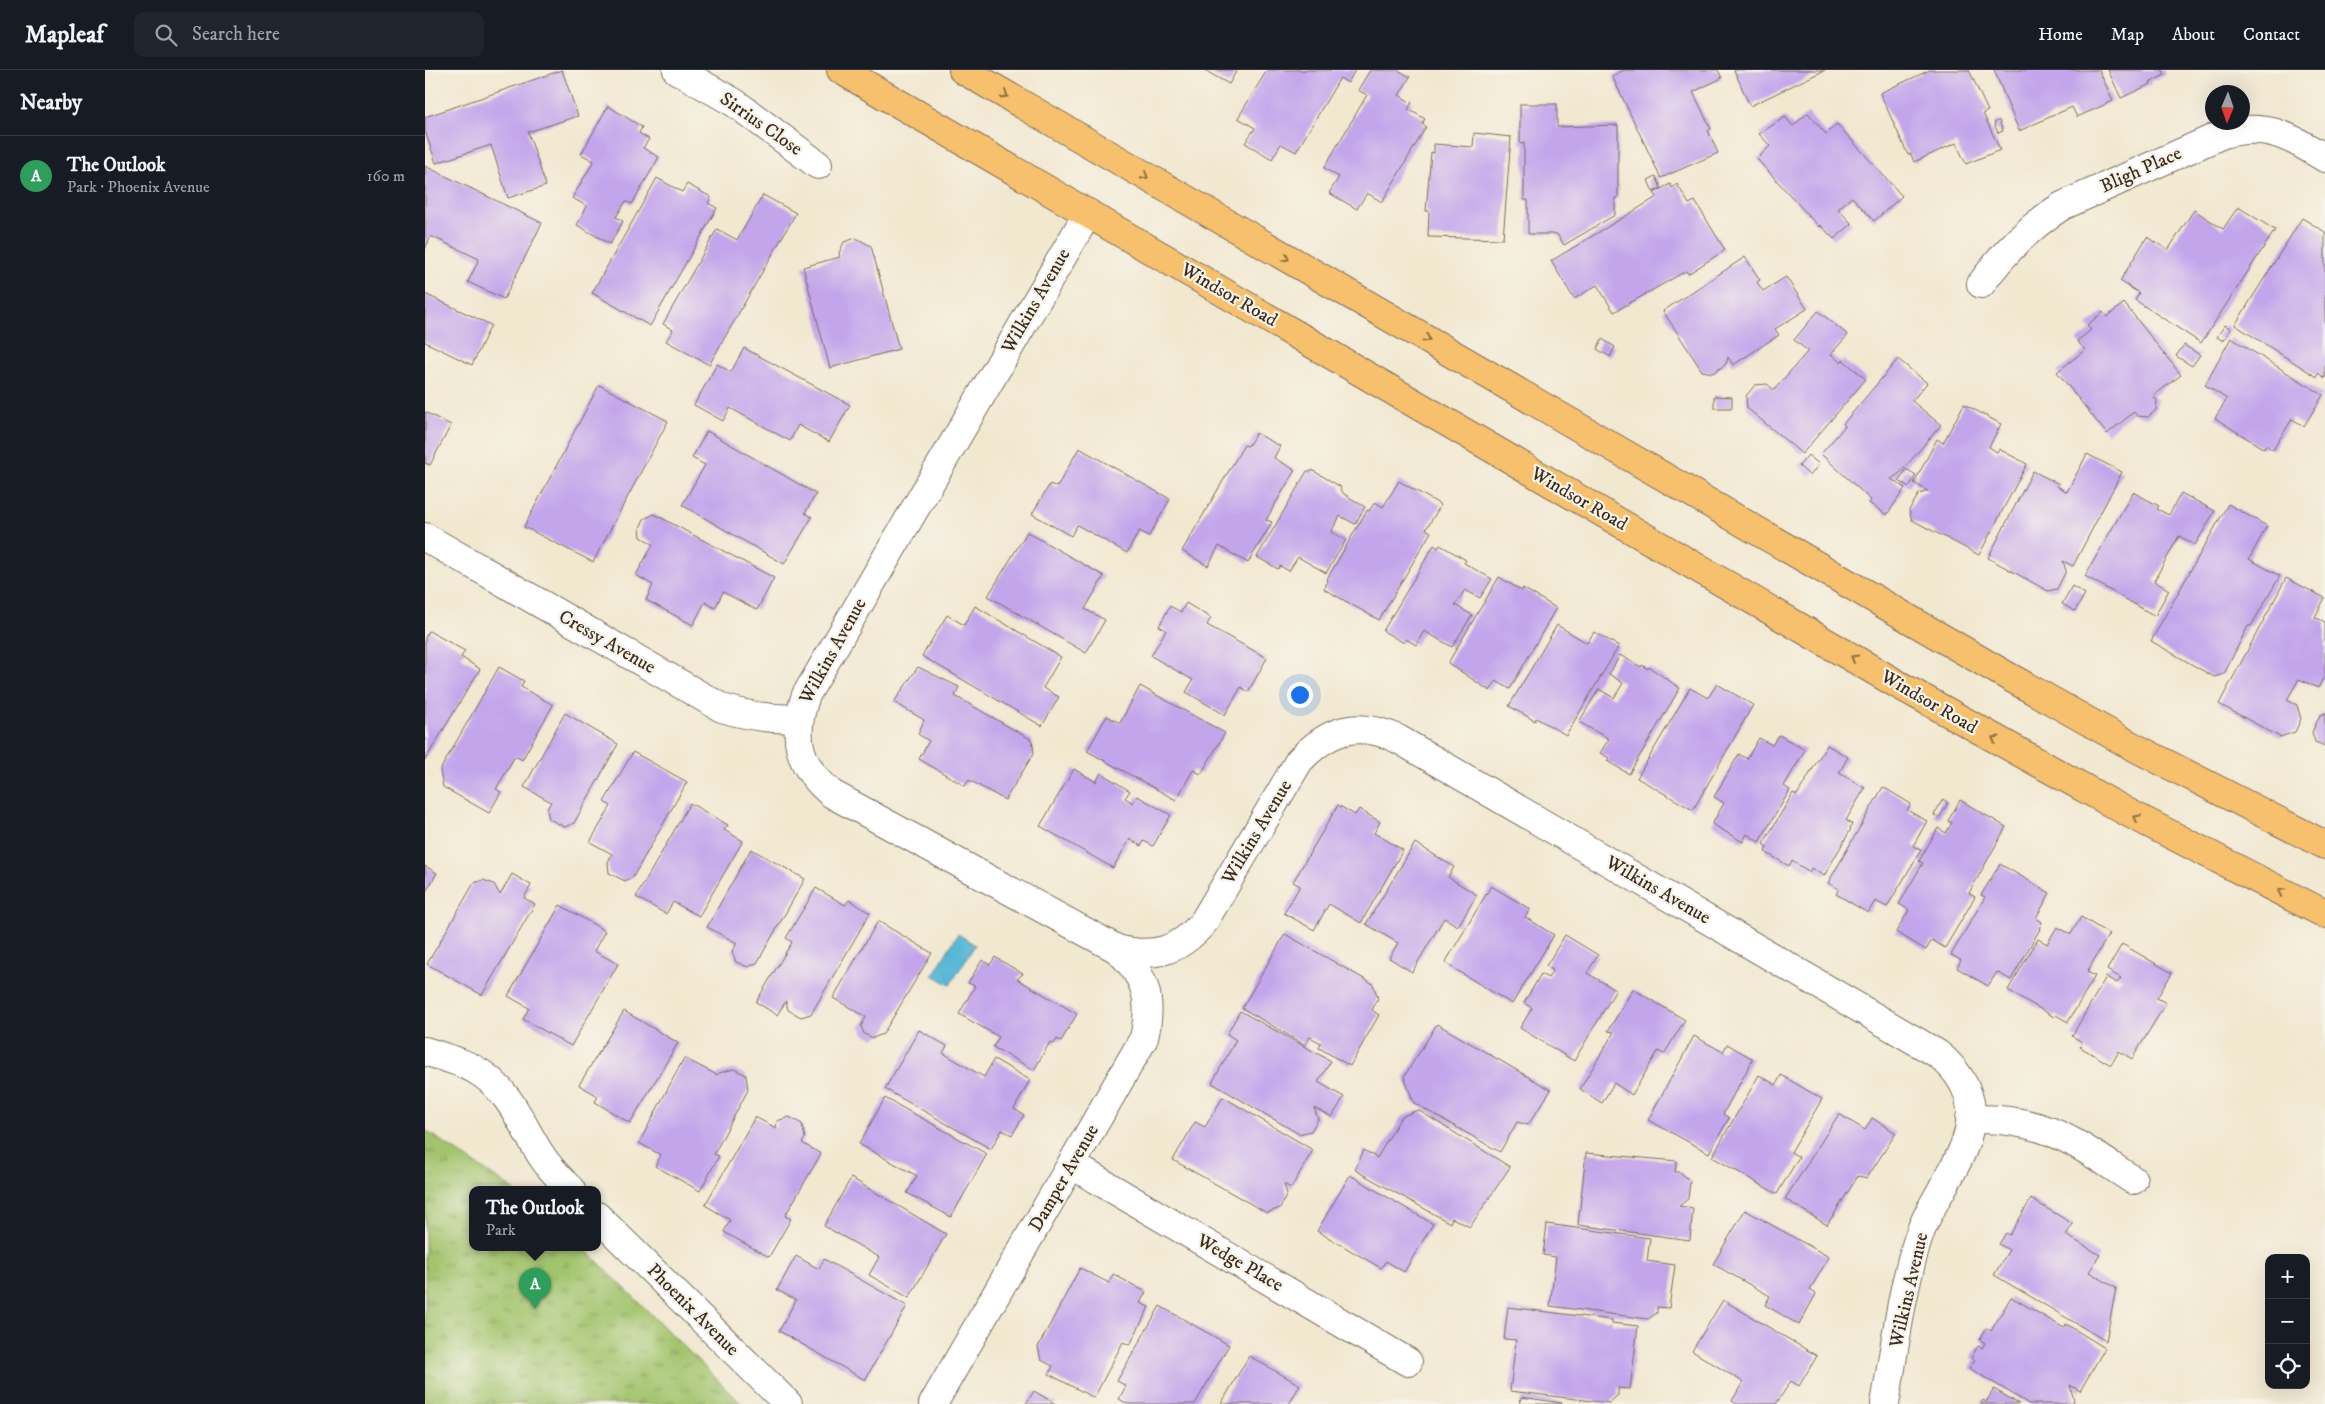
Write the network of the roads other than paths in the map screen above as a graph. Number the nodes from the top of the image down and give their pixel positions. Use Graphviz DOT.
graph roads {
  1 [pos="677,70"];
  2 [pos="841,70"];
  3 [pos="963,70"];
  4 [pos="2325,158"];
  5 [pos="818,165"];
  6 [pos="1088,213"];
  7 [pos="1981,284"];
  8 [pos="425,537"];
  9 [pos="799,718"];
  10 [pos="2325,845"];
  11 [pos="2325,914"];
  12 [pos="1117,949"];
  13 [pos="425,1051"];
  14 [pos="1970,1119"];
  15 [pos="1072,1165"];
  16 [pos="2133,1180"];
  17 [pos="567,1186"];
  18 [pos="601,1220"];
  19 [pos="1408,1362"];
  20 [pos="787,1404"];
  21 [pos="933,1404"];
  22 [pos="1885,1404"];
  1 -- 5 [label="street, Sirrius Close"];
  2 -- 6 [label="main road, Windsor Road"];
  3 -- 10 [label="main road, one-way"];
  4 -- 7 [label="street, Bligh Place"];
  6 -- 9 [label="street, Wilkins Avenue"];
  11 -- 6 [label="main road, Windsor Road, one-way"];
  8 -- 9 [label="street, Cressy Avenue"];
  9 -- 12 [label="street, Wilkins Avenue"];
  12 -- 14 [label="street, Wilkins Avenue"];
  12 -- 15 [label="street, Damper Avenue"];
  13 -- 17 [label="street"];
  14 -- 16 [label="street"];
  14 -- 22 [label="street, Wilkins Avenue"];
  15 -- 19 [label="street, Wedge Place"];
  15 -- 21 [label="street, Damper Avenue"];
  18 -- 20 [label="street, Phoenix Avenue"];
}
